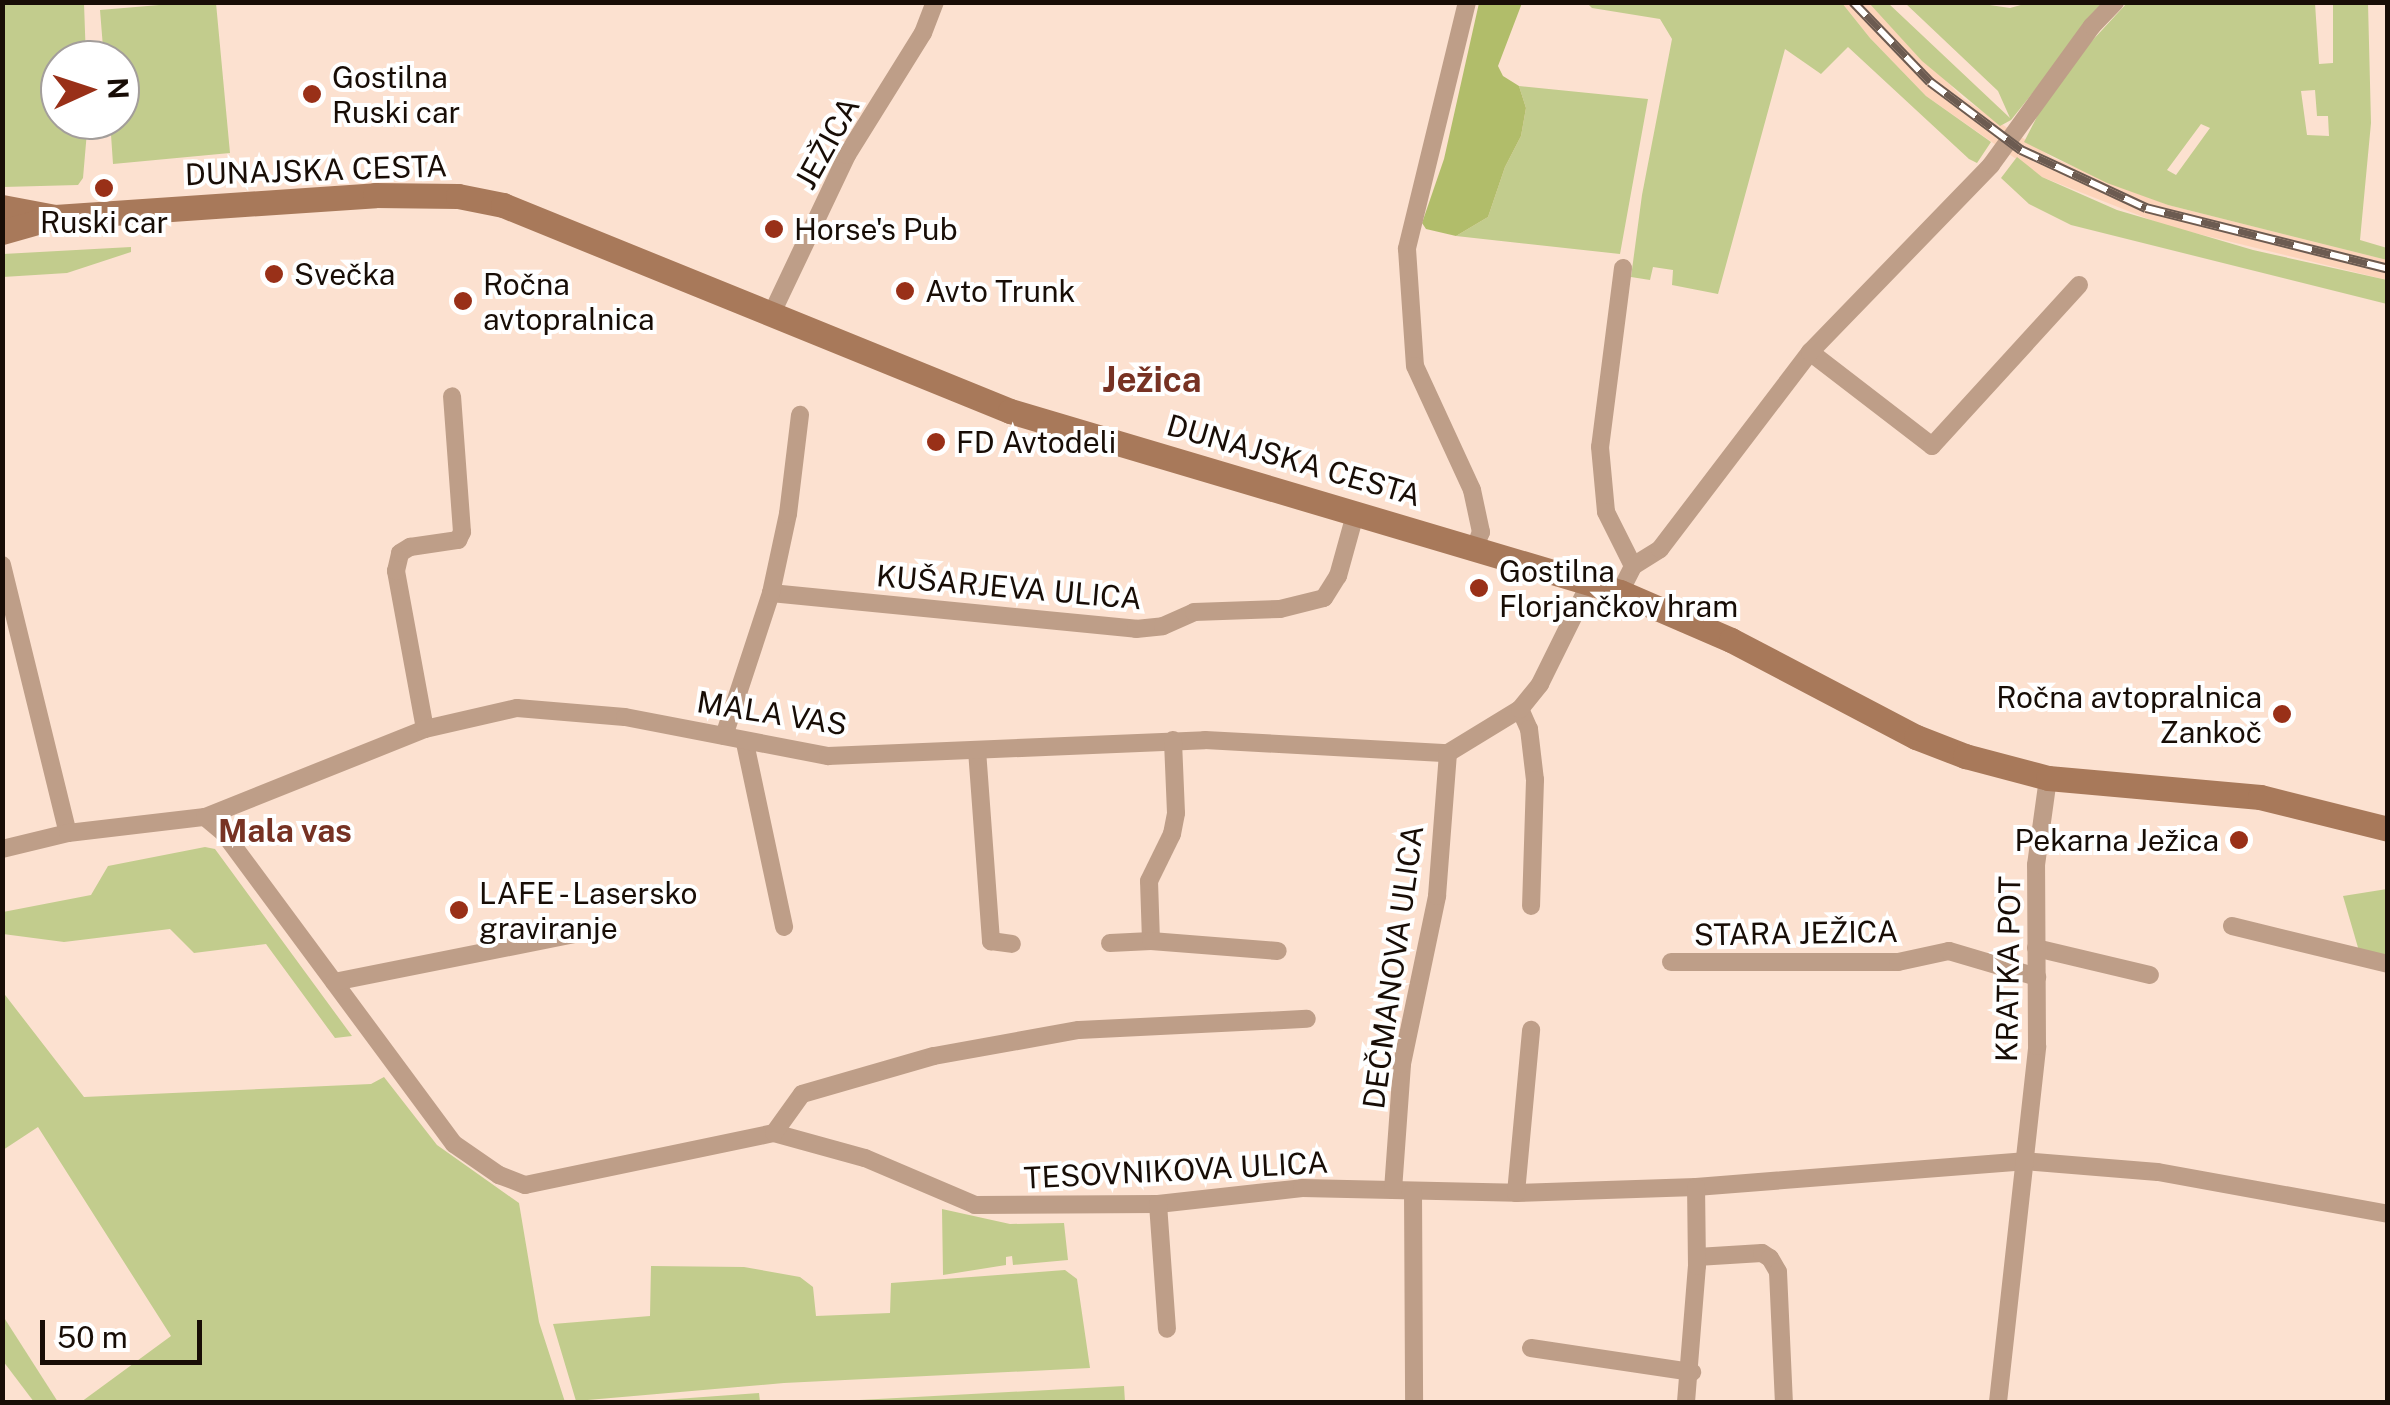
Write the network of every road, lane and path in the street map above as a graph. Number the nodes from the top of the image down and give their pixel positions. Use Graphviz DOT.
graph roads {
  1 [pos="934,2"];
  2 [pos="1467,2"];
  3 [pos="2115,2"];
  4 [pos="2,207"];
  5 [pos="55,217"];
  6 [pos="2,232"];
  7 [pos="1623,268"];
  8 [pos="2078,285"];
  9 [pos="772,314"];
  10 [pos="1810,352"];
  11 [pos="452,396"];
  12 [pos="800,415"];
  13 [pos="1356,512"];
  14 [pos="1475,547"];
  15 [pos="2,564"];
  16 [pos="1633,566"];
  17 [pos="1590,583"];
  18 [pos="771,592"];
  19 [pos="1620,592"];
  20 [pos="1520,709"];
  21 [pos="426,729"];
  22 [pos="724,736"];
  23 [pos="1173,740"];
  24 [pos="744,743"];
  25 [pos="977,750"];
  26 [pos="1448,753"];
  27 [pos="2048,778"];
  28 [pos="205,816"];
  29 [pos="2388,829"];
  30 [pos="68,834"];
  31 [pos="2,849"];
  32 [pos="1531,906"];
  33 [pos="2232,926"];
  34 [pos="784,927"];
  35 [pos="600,929"];
  36 [pos="1151,941"];
  37 [pos="1110,943"];
  38 [pos="1012,944"];
  39 [pos="2036,948"];
  40 [pos="1278,951"];
  41 [pos="1671,962"];
  42 [pos="2388,964"];
  43 [pos="2150,975"];
  44 [pos="2036,977"];
  45 [pos="334,982"];
  46 [pos="1306,1020"];
  47 [pos="1530,1030"];
  48 [pos="774,1132"];
  49 [pos="2024,1161"];
  50 [pos="1696,1187"];
  51 [pos="1393,1190"];
  52 [pos="1412,1191"];
  53 [pos="1516,1193"];
  54 [pos="1158,1204"];
  55 [pos="2388,1214"];
  56 [pos="1697,1258"];
  57 [pos="1167,1329"];
  58 [pos="1532,1348"];
  59 [pos="1692,1372"];
  60 [pos="1414,1402"];
  61 [pos="1686,1402"];
  62 [pos="1784,1402"];
  63 [pos="1998,1402"];
  1 -- 9 [label="street, JEŽICA"];
  2 -- 14 [label="street"];
  3 -- 10 [label="street"];
  4 -- 5 [label="main road, DUNAJSKA CESTA"];
  5 -- 6 [label="main road, DUNAJSKA CESTA"];
  5 -- 9 [label="main road, DUNAJSKA CESTA"];
  7 -- 16 [label="street"];
  8 -- 10 [label="street"];
  9 -- 13 [label="main road, DUNAJSKA CESTA"];
  10 -- 16 [label="street"];
  11 -- 21 [label="street"];
  12 -- 18 [label="street"];
  13 -- 14 [label="main road, DUNAJSKA CESTA"];
  13 -- 18 [label="street, KUŠARJEVA ULICA"];
  14 -- 17 [label="main road, DUNAJSKA CESTA"];
  15 -- 30 [label="street"];
  16 -- 19 [label="street"];
  17 -- 19 [label="main road, DUNAJSKA CESTA"];
  17 -- 20 [label="street"];
  18 -- 22 [label="street"];
  19 -- 27 [label="main road, DUNAJSKA CESTA"];
  20 -- 26 [label="street"];
  20 -- 32 [label="street"];
  21 -- 22 [label="street, MALA VAS"];
  21 -- 28 [label="street, MALA VAS"];
  22 -- 24 [label="street, MALA VAS"];
  23 -- 25 [label="street, MALA VAS"];
  23 -- 26 [label="street, MALA VAS"];
  23 -- 36 [label="street"];
  24 -- 25 [label="street, MALA VAS"];
  24 -- 34 [label="street"];
  25 -- 38 [label="street"];
  26 -- 51 [label="street, DEČMANOVA ULICA"];
  27 -- 29 [label="main road, DUNAJSKA CESTA"];
  27 -- 39 [label="street, KRATKA POT"];
  28 -- 30 [label="street, MALA VAS"];
  28 -- 45 [label="street, TESOVNIKOVA ULICA"];
  30 -- 31 [label="street, MALA VAS"];
  33 -- 42 [label="street"];
  35 -- 45 [label="street"];
  36 -- 37 [label="street"];
  36 -- 40 [label="street"];
  39 -- 43 [label="street"];
  39 -- 44 [label="street, KRATKA POT"];
  41 -- 44 [label="street, STARA JEŽICA"];
  44 -- 49 [label="street, KRATKA POT"];
  45 -- 48 [label="street, TESOVNIKOVA ULICA"];
  46 -- 48 [label="street"];
  47 -- 53 [label="street"];
  48 -- 54 [label="street, TESOVNIKOVA ULICA"];
  49 -- 50 [label="street, TESOVNIKOVA ULICA"];
  49 -- 55 [label="street, TESOVNIKOVA ULICA"];
  49 -- 63 [label="street, KRATKA POT"];
  50 -- 53 [label="street, TESOVNIKOVA ULICA"];
  50 -- 56 [label="street"];
  51 -- 52 [label="street, TESOVNIKOVA ULICA"];
  51 -- 54 [label="street, TESOVNIKOVA ULICA"];
  52 -- 53 [label="street, TESOVNIKOVA ULICA"];
  52 -- 60 [label="street"];
  54 -- 57 [label="street"];
  56 -- 59 [label="street"];
  56 -- 62 [label="street"];
  58 -- 59 [label="street"];
  59 -- 61 [label="street"];
}
